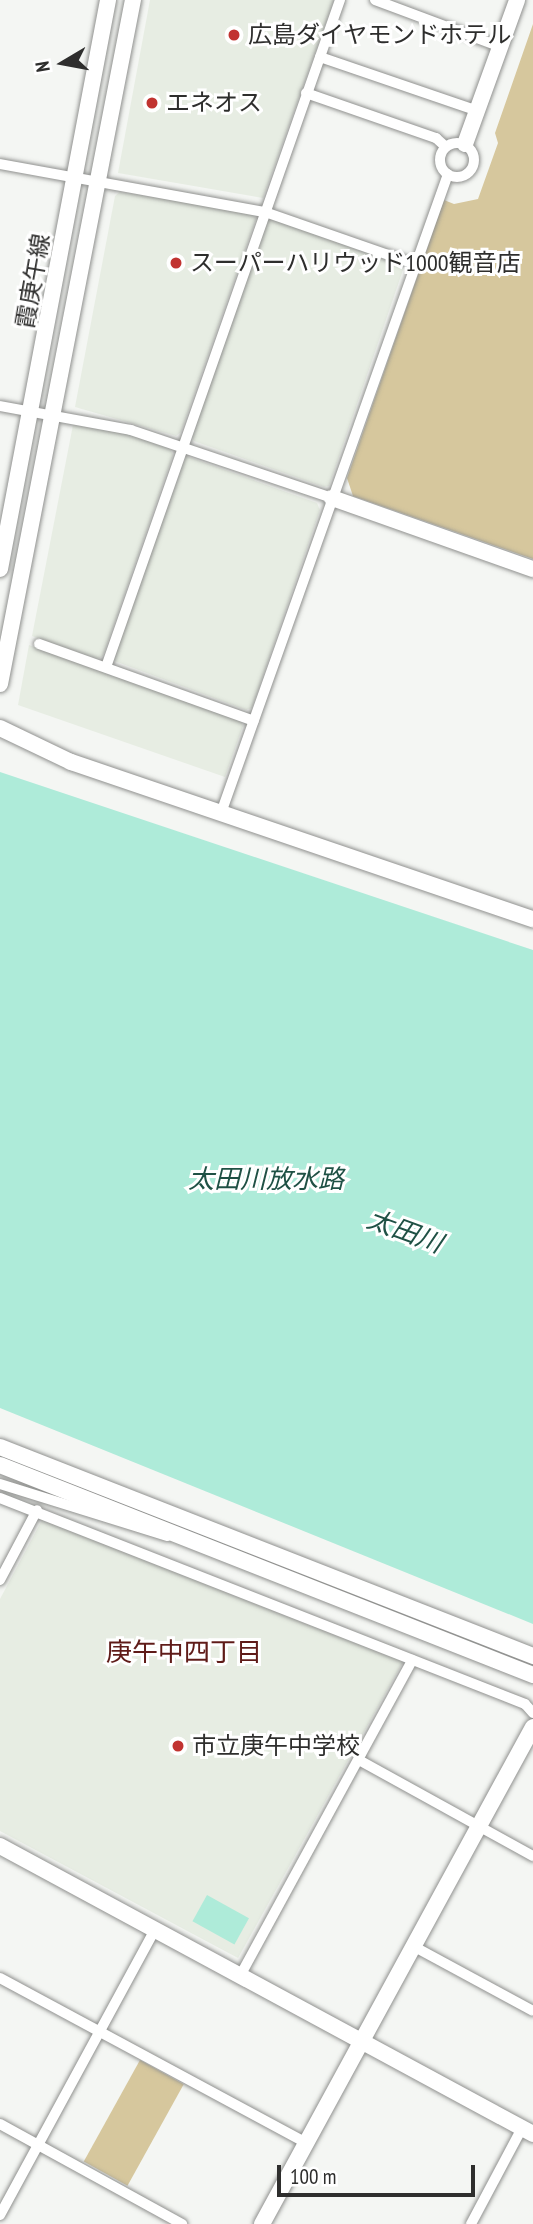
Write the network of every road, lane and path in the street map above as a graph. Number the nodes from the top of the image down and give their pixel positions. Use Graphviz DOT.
graph roads {
  1 [pos="108,0"];
  2 [pos="133,0"];
  3 [pos="340,0"];
  4 [pos="375,0"];
  5 [pos="517,0"];
  6 [pos="501,47"];
  7 [pos="320,57"];
  8 [pos="306,93"];
  9 [pos="478,111"];
  10 [pos="465,144"];
  11 [pos="446,147"];
  12 [pos="0,164"];
  13 [pos="447,174"];
  14 [pos="75,177"];
  15 [pos="99,182"];
  16 [pos="265,212"];
  17 [pos="414,264"];
  18 [pos="0,406"];
  19 [pos="32,412"];
  20 [pos="55,415"];
  21 [pos="182,446"];
  22 [pos="332,498"];
  23 [pos="0,569"];
  24 [pos="533,569"];
  25 [pos="39,644"];
  26 [pos="106,667"];
  27 [pos="0,684"];
  28 [pos="254,721"];
  29 [pos="0,728"];
  30 [pos="221,813"];
  31 [pos="533,919"];
  32 [pos="0,1447"];
  33 [pos="0,1465"];
  34 [pos="0,1483"];
  35 [pos="0,1498"];
  36 [pos="37,1510"];
  37 [pos="204,1543"];
  38 [pos="0,1580"];
  39 [pos="533,1656"];
  40 [pos="412,1660"];
  41 [pos="533,1675"];
  42 [pos="533,1713"];
  43 [pos="533,1727"];
  44 [pos="359,1760"];
  45 [pos="478,1825"];
  46 [pos="0,1846"];
  47 [pos="533,1856"];
  48 [pos="155,1929"];
  49 [pos="412,1946"];
  50 [pos="240,1976"];
  51 [pos="0,1978"];
  52 [pos="533,2011"];
  53 [pos="99,2032"];
  54 [pos="361,2042"];
  55 [pos="0,2124"];
  56 [pos="527,2131"];
  57 [pos="306,2143"];
  58 [pos="38,2145"];
  59 [pos="0,2215"];
  60 [pos="182,2224"];
  61 [pos="262,2224"];
  62 [pos="472,2224"];
  1 -- 14 [label="street, 霞庚午線"];
  2 -- 15 [label="street"];
  3 -- 7 [label="street"];
  4 -- 6 [label="street"];
  5 -- 6 [label="street"];
  6 -- 9 [label="street"];
  7 -- 8 [label="street"];
  7 -- 9 [label="street"];
  8 -- 11 [label="street"];
  8 -- 16 [label="street"];
  9 -- 10 [label="street"];
  10 -- 11 [label="street"];
  10 -- 13 [label="street"];
  11 -- 13 [label="street"];
  12 -- 14 [label="street"];
  13 -- 17 [label="street"];
  14 -- 15 [label="street"];
  14 -- 19 [label="street, 霞庚午線"];
  15 -- 16 [label="street"];
  15 -- 20 [label="street"];
  16 -- 17 [label="street"];
  16 -- 21 [label="street"];
  17 -- 22 [label="street"];
  18 -- 19 [label="street"];
  19 -- 20 [label="street"];
  19 -- 23 [label="street, 霞庚午線"];
  20 -- 21 [label="street"];
  20 -- 27 [label="street"];
  21 -- 22 [label="street"];
  21 -- 26 [label="street"];
  22 -- 24 [label="street"];
  22 -- 28 [label="street"];
  25 -- 26 [label="street"];
  26 -- 28 [label="street"];
  28 -- 30 [label="street"];
  29 -- 30 [label="street"];
  30 -- 31 [label="street"];
  32 -- 39 [label="street"];
  33 -- 37 [label="street"];
  34 -- 37 [label="street"];
  35 -- 36 [label="street"];
  36 -- 38 [label="street"];
  36 -- 40 [label="street"];
  37 -- 41 [label="street"];
  40 -- 42 [label="street"];
  40 -- 44 [label="street"];
  43 -- 45 [label="street"];
  44 -- 45 [label="street"];
  44 -- 50 [label="street"];
  45 -- 47 [label="street"];
  45 -- 49 [label="street"];
  46 -- 48 [label="street"];
  48 -- 50 [label="street"];
  48 -- 53 [label="street"];
  49 -- 52 [label="street"];
  49 -- 54 [label="street"];
  50 -- 54 [label="street"];
  51 -- 53 [label="street"];
  53 -- 57 [label="street"];
  53 -- 58 [label="street"];
  54 -- 56 [label="street"];
  54 -- 57 [label="street"];
  55 -- 58 [label="street"];
  56 -- 62 [label="street"];
  57 -- 61 [label="street"];
  58 -- 59 [label="street"];
  58 -- 60 [label="street"];
}
